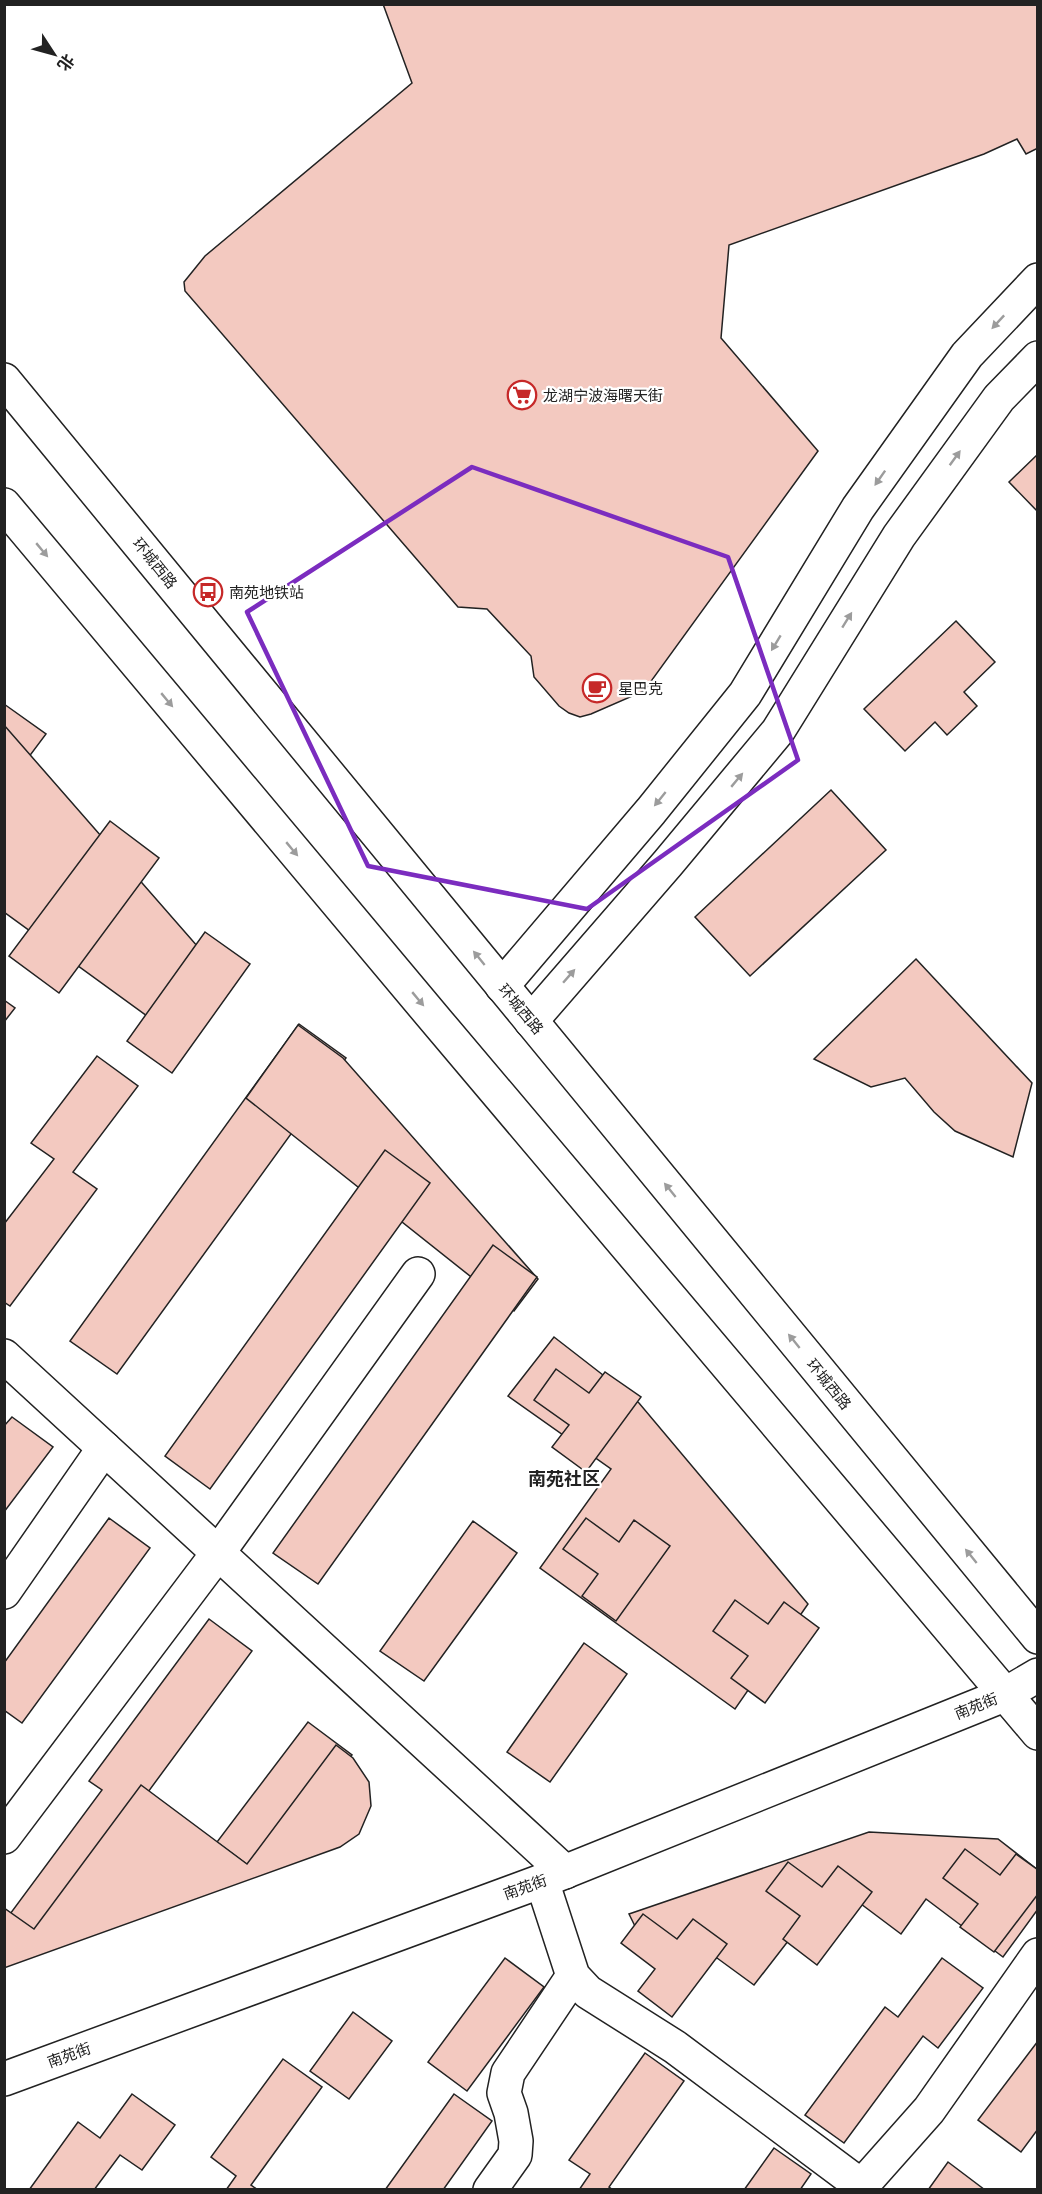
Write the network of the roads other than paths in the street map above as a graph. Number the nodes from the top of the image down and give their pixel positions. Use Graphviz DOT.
graph roads {
  1 [pos="1038,280"];
  2 [pos="1038,358"];
  3 [pos="4,380"];
  4 [pos="4,506"];
  5 [pos="502,986"];
  6 [pos="531,1021"];
  7 [pos="418,1274"];
  8 [pos="4,1356"];
  9 [pos="104,1448"];
  10 [pos="218,1553"];
  11 [pos="4,1592"];
  12 [pos="1038,1637"];
  13 [pos="1038,1675"];
  14 [pos="1005,1695"];
  15 [pos="1038,1733"];
  16 [pos="4,1837"];
  17 [pos="554,1877"];
  18 [pos="1038,1955"];
  19 [pos="573,1976"];
  20 [pos="4,2079"];
  21 [pos="859,2187"];
  22 [pos="490,2190"];
  1 -- 5 [label="street, one-way"];
  6 -- 2 [label="street, one-way"];
  5 -- 3 [label="street, 环城西路, one-way"];
  4 -- 14 [label="street, one-way"];
  5 -- 6 [label="street, 环城西路"];
  12 -- 6 [label="street, 环城西路, one-way"];
  7 -- 10 [label="street"];
  8 -- 9 [label="street"];
  9 -- 10 [label="street"];
  9 -- 11 [label="street"];
  10 -- 16 [label="street"];
  10 -- 17 [label="street"];
  13 -- 14 [label="street, 南苑街"];
  14 -- 15 [label="street"];
  14 -- 17 [label="street, 南苑街"];
  17 -- 19 [label="street"];
  17 -- 20 [label="street, 南苑街"];
  18 -- 21 [label="street"];
  19 -- 21 [label="street"];
  19 -- 22 [label="street"];
}
